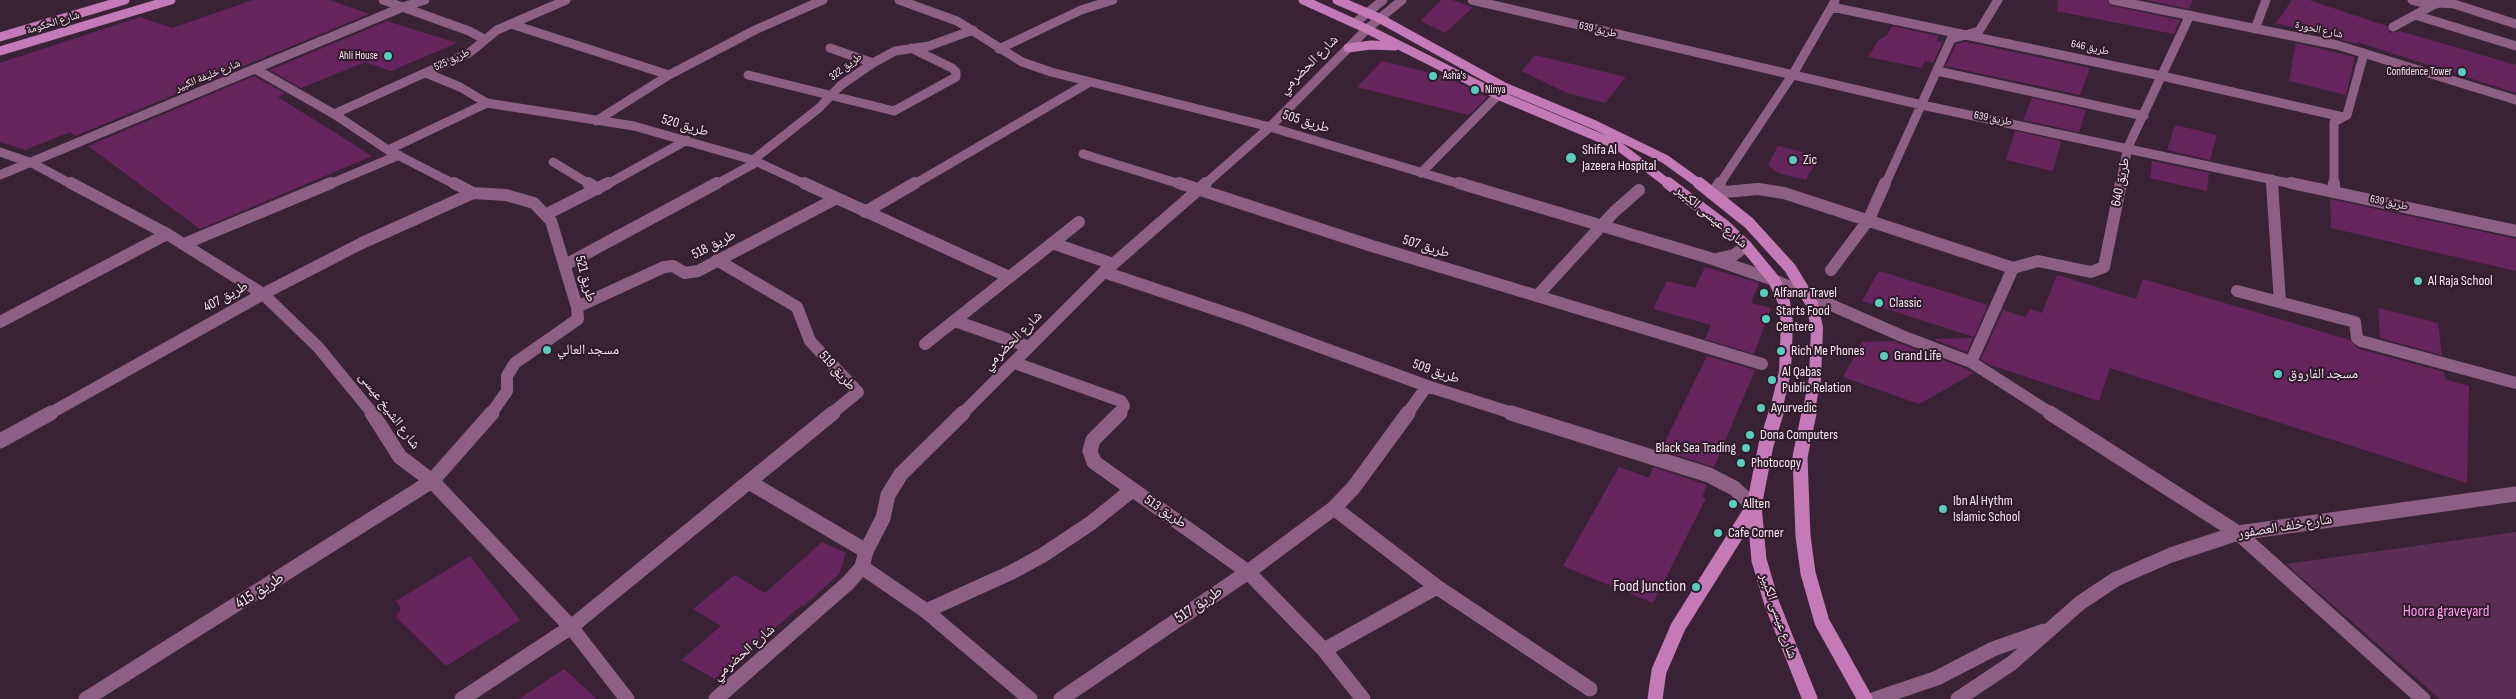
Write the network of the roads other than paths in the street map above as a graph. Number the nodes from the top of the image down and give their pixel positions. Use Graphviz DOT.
graph roads {
  1 [pos="125,0"];
  2 [pos="171,0"];
  3 [pos="383,0"];
  4 [pos="425,0"];
  5 [pos="566,0"];
  6 [pos="824,0"];
  7 [pos="1113,0"];
  8 [pos="1303,0"];
  9 [pos="1336,0"];
  10 [pos="1383,0"];
  11 [pos="1402,0"];
  12 [pos="1472,0"];
  13 [pos="1998,0"];
  14 [pos="2113,0"];
  15 [pos="2266,0"];
  16 [pos="2412,0"];
  17 [pos="906,1"];
  18 [pos="1834,3"];
  19 [pos="2434,5"];
  20 [pos="403,7"];
  21 [pos="1366,12"];
  22 [pos="2190,15"];
  23 [pos="2415,15"];
  24 [pos="1379,18"];
  25 [pos="1355,23"];
  26 [pos="511,24"];
  27 [pos="2516,24"];
  28 [pos="2393,27"];
  29 [pos="2255,28"];
  30 [pos="1367,29"];
  31 [pos="973,30"];
  32 [pos="1966,34"];
  33 [pos="0,37"];
  34 [pos="484,39"];
  35 [pos="2516,46"];
  36 [pos="830,48"];
  37 [pos="911,48"];
  38 [pos="1348,48"];
  39 [pos="1404,48"];
  40 [pos="999,49"];
  41 [pos="0,51"];
  42 [pos="2364,53"];
  43 [pos="873,63"];
  44 [pos="257,70"];
  45 [pos="1937,71"];
  46 [pos="426,73"];
  47 [pos="1794,74"];
  48 [pos="669,75"];
  49 [pos="748,75"];
  50 [pos="2162,76"];
  51 [pos="1088,83"];
  52 [pos="1510,90"];
  53 [pos="1498,95"];
  54 [pos="830,97"];
  55 [pos="2516,100"];
  56 [pos="487,102"];
  57 [pos="1922,104"];
  58 [pos="334,114"];
  59 [pos="2144,116"];
  60 [pos="2343,117"];
  61 [pos="596,120"];
  62 [pos="1270,127"];
  63 [pos="688,140"];
  64 [pos="2128,147"];
  65 [pos="388,150"];
  66 [pos="0,152"];
  67 [pos="1083,154"];
  68 [pos="399,155"];
  69 [pos="755,161"];
  70 [pos="553,162"];
  71 [pos="32,163"];
  72 [pos="1421,174"];
  73 [pos="0,176"];
  74 [pos="2272,179"];
  75 [pos="598,189"];
  76 [pos="1198,189"];
  77 [pos="1639,190"];
  78 [pos="2334,191"];
  79 [pos="473,192"];
  80 [pos="1713,193"];
  81 [pos="1688,196"];
  82 [pos="835,199"];
  83 [pos="865,212"];
  84 [pos="547,214"];
  85 [pos="1869,219"];
  86 [pos="1079,222"];
  87 [pos="1602,227"];
  88 [pos="2516,231"];
  89 [pos="167,234"];
  90 [pos="184,244"];
  91 [pos="1052,244"];
  92 [pos="1746,246"];
  93 [pos="1713,259"];
  94 [pos="717,260"];
  95 [pos="565,265"];
  96 [pos="1108,268"];
  97 [pos="2013,268"];
  98 [pos="1831,270"];
  99 [pos="1009,277"];
  100 [pos="1774,280"];
  101 [pos="2238,291"];
  102 [pos="263,294"];
  103 [pos="1808,295"];
  104 [pos="1537,296"];
  105 [pos="2280,302"];
  106 [pos="577,307"];
  107 [pos="955,321"];
  108 [pos="0,322"];
  109 [pos="925,344"];
  110 [pos="1029,347"];
  111 [pos="1971,362"];
  112 [pos="1015,363"];
  113 [pos="1762,364"];
  114 [pos="2516,383"];
  115 [pos="1427,386"];
  116 [pos="0,441"];
  117 [pos="432,481"];
  118 [pos="749,482"];
  119 [pos="1132,490"];
  120 [pos="2516,494"];
  121 [pos="1754,506"];
  122 [pos="1334,508"];
  123 [pos="2238,533"];
  124 [pos="866,551"];
  125 [pos="862,567"];
  126 [pos="1248,572"];
  127 [pos="1437,587"];
  128 [pos="926,611"];
  129 [pos="571,627"];
  130 [pos="2047,630"];
  131 [pos="1324,650"];
  132 [pos="1590,689"];
  133 [pos="86,699"];
  134 [pos="462,699"];
  135 [pos="627,699"];
  136 [pos="716,699"];
  137 [pos="1030,699"];
  138 [pos="1061,699"];
  139 [pos="1363,699"];
  140 [pos="1656,699"];
  141 [pos="1810,699"];
  142 [pos="1865,699"];
  143 [pos="1875,699"];
  144 [pos="1958,699"];
  145 [pos="2423,699"];
  1 -- 33 [label="main road, شارع الحكومة"];
  2 -- 41 [label="main road, شارع الحكومة"];
  3 -- 20 [label="street"];
  4 -- 20 [label="street, شارع خليفة الكبير"];
  5 -- 26 [label="street, طريق 525"];
  6 -- 48 [label="street"];
  7 -- 40 [label="street"];
  8 -- 25 [label="main road, شارع عيسى الكبير"];
  9 -- 21 [label="main road, شارع عيسى الكبير"];
  10 -- 21 [label="street"];
  11 -- 24 [label="street, شارع الحضرمي"];
  12 -- 47 [label="street, طريق 639"];
  13 -- 32 [label="street"];
  14 -- 22 [label="street, شارع الحورة"];
  15 -- 29 [label="street"];
  16 -- 19 [label="street"];
  17 -- 31 [label="street, طريق 505"];
  18 -- 32 [label="street, طريق 646"];
  18 -- 47 [label="street"];
  19 -- 23 [label="street"];
  19 -- 27 [label="street"];
  20 -- 34 [label="street"];
  20 -- 44 [label="street, شارع خليفة الكبير"];
  21 -- 24 [label="main road, شارع عيسى الكبير"];
  21 -- 25 [label="street"];
  22 -- 29 [label="street, شارع الحورة"];
  22 -- 50 [label="street, طريق 640"];
  23 -- 28 [label="street"];
  23 -- 35 [label="street"];
  24 -- 30 [label="street, شارع الحضرمي"];
  24 -- 52 [label="main road, شارع عيسى الكبير"];
  25 -- 30 [label="main road, شارع عيسى الكبير"];
  26 -- 34 [label="street, طريق 525"];
  26 -- 48 [label="street"];
  29 -- 42 [label="street, شارع الحورة"];
  30 -- 38 [label="street, شارع الحضرمي"];
  30 -- 39 [label="main road, شارع عيسى الكبير"];
  31 -- 37 [label="street, طريق 322"];
  31 -- 40 [label="street, طريق 505"];
  32 -- 45 [label="street"];
  32 -- 50 [label="street, طريق 646"];
  34 -- 46 [label="street, طريق 525"];
  36 -- 43 [label="street"];
  37 -- 43 [label="street, طريق 322"];
  37 -- 54 [label="street"];
  38 -- 39 [label="main road"];
  38 -- 62 [label="street, شارع الحضرمي"];
  39 -- 53 [label="main road, شارع عيسى الكبير"];
  40 -- 51 [label="street, طريق 505"];
  42 -- 55 [label="street, شارع الحورة"];
  42 -- 60 [label="street"];
  43 -- 54 [label="street, طريق 322"];
  44 -- 58 [label="street"];
  44 -- 71 [label="street, شارع خليفة الكبير"];
  45 -- 57 [label="street"];
  45 -- 59 [label="street"];
  46 -- 56 [label="street, طريق 520"];
  46 -- 58 [label="street, طريق 525"];
  47 -- 57 [label="street, طريق 639"];
  47 -- 80 [label="street"];
  48 -- 61 [label="street"];
  49 -- 54 [label="street"];
  50 -- 59 [label="street, طريق 640"];
  50 -- 60 [label="street, طريق 646"];
  51 -- 62 [label="street, طريق 505"];
  51 -- 83 [label="street"];
  52 -- 53 [label="street"];
  52 -- 80 [label="main road, شارع عيسى الكبير"];
  53 -- 72 [label="street"];
  53 -- 81 [label="main road, شارع عيسى الكبير"];
  54 -- 69 [label="street, طريق 322"];
  56 -- 61 [label="street, طريق 520"];
  56 -- 65 [label="street"];
  57 -- 64 [label="street, طريق 639"];
  57 -- 85 [label="street"];
  58 -- 65 [label="street"];
  59 -- 64 [label="street, طريق 640"];
  60 -- 78 [label="street"];
  61 -- 63 [label="street, طريق 520"];
  62 -- 72 [label="street, طريق 505"];
  62 -- 76 [label="street, شارع الحضرمي"];
  63 -- 69 [label="street, طريق 520"];
  63 -- 75 [label="street"];
  64 -- 74 [label="street, طريق 639"];
  64 -- 97 [label="street, طريق 640"];
  65 -- 68 [label="street"];
  66 -- 71 [label="street, شارع الشيخ عيسى"];
  67 -- 76 [label="street, طريق 507"];
  68 -- 79 [label="street"];
  68 -- 90 [label="street"];
  69 -- 82 [label="street, طريق 520"];
  69 -- 95 [label="street, طريق 322"];
  70 -- 75 [label="street"];
  71 -- 73 [label="street, شارع خليفة الكبير"];
  71 -- 89 [label="street, شارع الشيخ عيسى"];
  72 -- 87 [label="street, طريق 505"];
  74 -- 78 [label="street, طريق 639"];
  74 -- 105 [label="street"];
  75 -- 84 [label="street"];
  76 -- 96 [label="street, شارع الحضرمي"];
  76 -- 104 [label="street, طريق 507"];
  77 -- 87 [label="street"];
  78 -- 88 [label="street, طريق 639"];
  79 -- 84 [label="street"];
  79 -- 102 [label="street, طريق 407"];
  80 -- 81 [label="main road"];
  80 -- 85 [label="street"];
  80 -- 103 [label="main road, شارع عيسى الكبير"];
  81 -- 92 [label="main road, شارع عيسى الكبير"];
  82 -- 83 [label="street, طريق 520"];
  82 -- 94 [label="street, طريق 518"];
  83 -- 99 [label="street, طريق 520"];
  84 -- 95 [label="street, طريق 521"];
  85 -- 97 [label="street"];
  85 -- 98 [label="street"];
  86 -- 91 [label="street"];
  87 -- 93 [label="street, طريق 505"];
  87 -- 104 [label="street"];
  89 -- 90 [label="street, شارع الشيخ عيسى"];
  89 -- 108 [label="street"];
  90 -- 102 [label="street, شارع الشيخ عيسى"];
  91 -- 96 [label="street, طريق 509"];
  91 -- 99 [label="street"];
  92 -- 93 [label="street"];
  92 -- 100 [label="main road, شارع عيسى الكبير"];
  93 -- 100 [label="street, طريق 505"];
  94 -- 106 [label="street, طريق 518"];
  94 -- 118 [label="street, طريق 519"];
  95 -- 106 [label="street, طريق 521"];
  96 -- 110 [label="street, شارع الحضرمي"];
  96 -- 115 [label="street, طريق 509"];
  97 -- 111 [label="street"];
  99 -- 107 [label="street"];
  100 -- 103 [label="street, طريق 505"];
  100 -- 121 [label="main road, شارع عيسى الكبير"];
  101 -- 105 [label="street"];
  102 -- 116 [label="street, طريق 407"];
  102 -- 117 [label="street, شارع الشيخ عيسى"];
  103 -- 111 [label="street, طريق 505"];
  103 -- 142 [label="main road, شارع عيسى الكبير"];
  104 -- 113 [label="street, طريق 507"];
  105 -- 114 [label="street"];
  106 -- 117 [label="street, طريق 521"];
  107 -- 109 [label="street"];
  107 -- 110 [label="street"];
  110 -- 112 [label="street, شارع الحضرمي"];
  111 -- 123 [label="street, طريق 505"];
  112 -- 119 [label="street, طريق 513"];
  112 -- 124 [label="street, شارع الحضرمي"];
  115 -- 121 [label="street, طريق 509"];
  115 -- 122 [label="street, طريق 517"];
  117 -- 129 [label="street, شارع الشيخ عيسى"];
  117 -- 133 [label="street, طريق 415"];
  118 -- 124 [label="street"];
  118 -- 129 [label="street, طريق 519"];
  119 -- 126 [label="street, طريق 513"];
  119 -- 128 [label="street"];
  120 -- 123 [label="street, شارع خلف العصفور"];
  121 -- 140 [label="main road"];
  121 -- 141 [label="main road, شارع عيسى الكبير"];
  122 -- 126 [label="street, طريق 517"];
  122 -- 127 [label="street"];
  123 -- 130 [label="street, شارع خلف العصفور"];
  123 -- 145 [label="street"];
  124 -- 125 [label="street, شارع الحضرمي"];
  125 -- 128 [label="street"];
  125 -- 136 [label="street, شارع الحضرمي"];
  126 -- 131 [label="street, طريق 513"];
  126 -- 138 [label="street, طريق 517"];
  127 -- 131 [label="street"];
  127 -- 132 [label="street"];
  128 -- 137 [label="street"];
  129 -- 134 [label="street, طريق 519"];
  129 -- 135 [label="street, شارع الشيخ عيسى"];
  130 -- 143 [label="street, شارع خلف العصفور"];
  130 -- 144 [label="street, شارع خلف العصفور"];
  131 -- 139 [label="street, طريق 513"];
}
